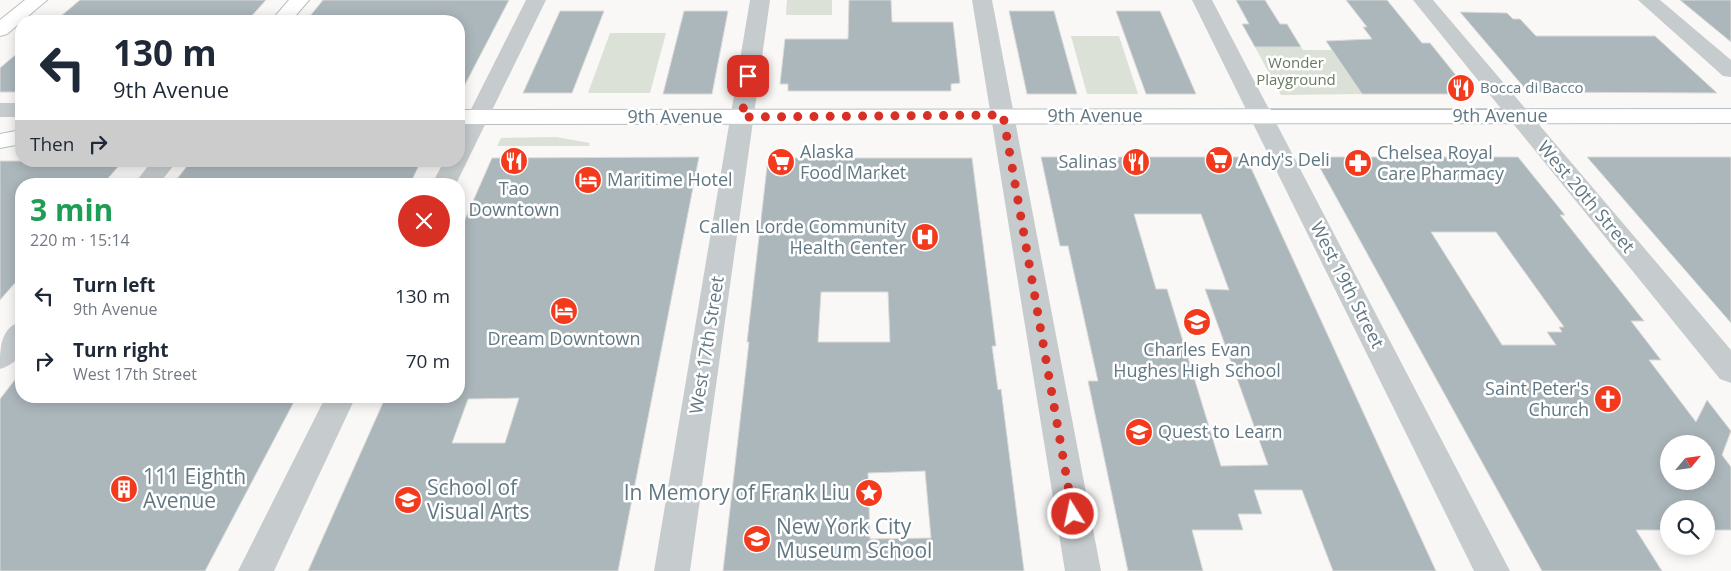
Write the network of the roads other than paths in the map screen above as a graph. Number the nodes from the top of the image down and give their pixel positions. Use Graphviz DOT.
graph roads {
  1 [pos="37,0"];
  2 [pos="299,0"];
  3 [pos="536,0"];
  4 [pos="760,0"];
  5 [pos="982,0"];
  6 [pos="1202,0"];
  7 [pos="1423,0"];
  8 [pos="1648,0"];
  9 [pos="18,15"];
  10 [pos="286,15"];
  11 [pos="15,18"];
  12 [pos="0,30"];
  13 [pos="1731,71"];
  14 [pos="0,110"];
  15 [pos="15,110"];
  16 [pos="1003,115"];
  17 [pos="1261,116"];
  18 [pos="1518,116"];
  19 [pos="1731,116"];
  20 [pos="468,117"];
  21 [pos="742,117"];
  22 [pos="465,130"];
  23 [pos="15,138"];
  24 [pos="0,141"];
  25 [pos="160,167"];
  26 [pos="151,178"];
  27 [pos="15,339"];
  28 [pos="0,358"];
  29 [pos="1731,372"];
  30 [pos="337,403"];
  31 [pos="256,571"];
  32 [pos="672,571"];
  33 [pos="1083,571"];
  34 [pos="1492,571"];
  1 -- 9 [label="main road"];
  2 -- 10 [label="main road"];
  3 -- 20 [label="street"];
  4 -- 21 [label="street, West 17th Street"];
  5 -- 16 [label="street"];
  6 -- 17 [label="street, West 19th Street"];
  7 -- 18 [label="street, West 20th Street"];
  8 -- 13 [label="street"];
  11 -- 12 [label="main road"];
  14 -- 15 [label="street"];
  16 -- 17 [label="main road, 9th Avenue"];
  16 -- 21 [label="main road, 9th Avenue"];
  16 -- 33 [label="street"];
  17 -- 18 [label="main road, 9th Avenue"];
  17 -- 34 [label="street, West 19th Street"];
  18 -- 19 [label="main road, 9th Avenue"];
  18 -- 29 [label="street, West 20th Street"];
  20 -- 21 [label="main road, 9th Avenue"];
  20 -- 22 [label="street"];
  21 -- 32 [label="street, West 17th Street"];
  23 -- 24 [label="main road"];
  25 -- 26 [label="street"];
  27 -- 28 [label="street"];
  30 -- 31 [label="street"];
}
